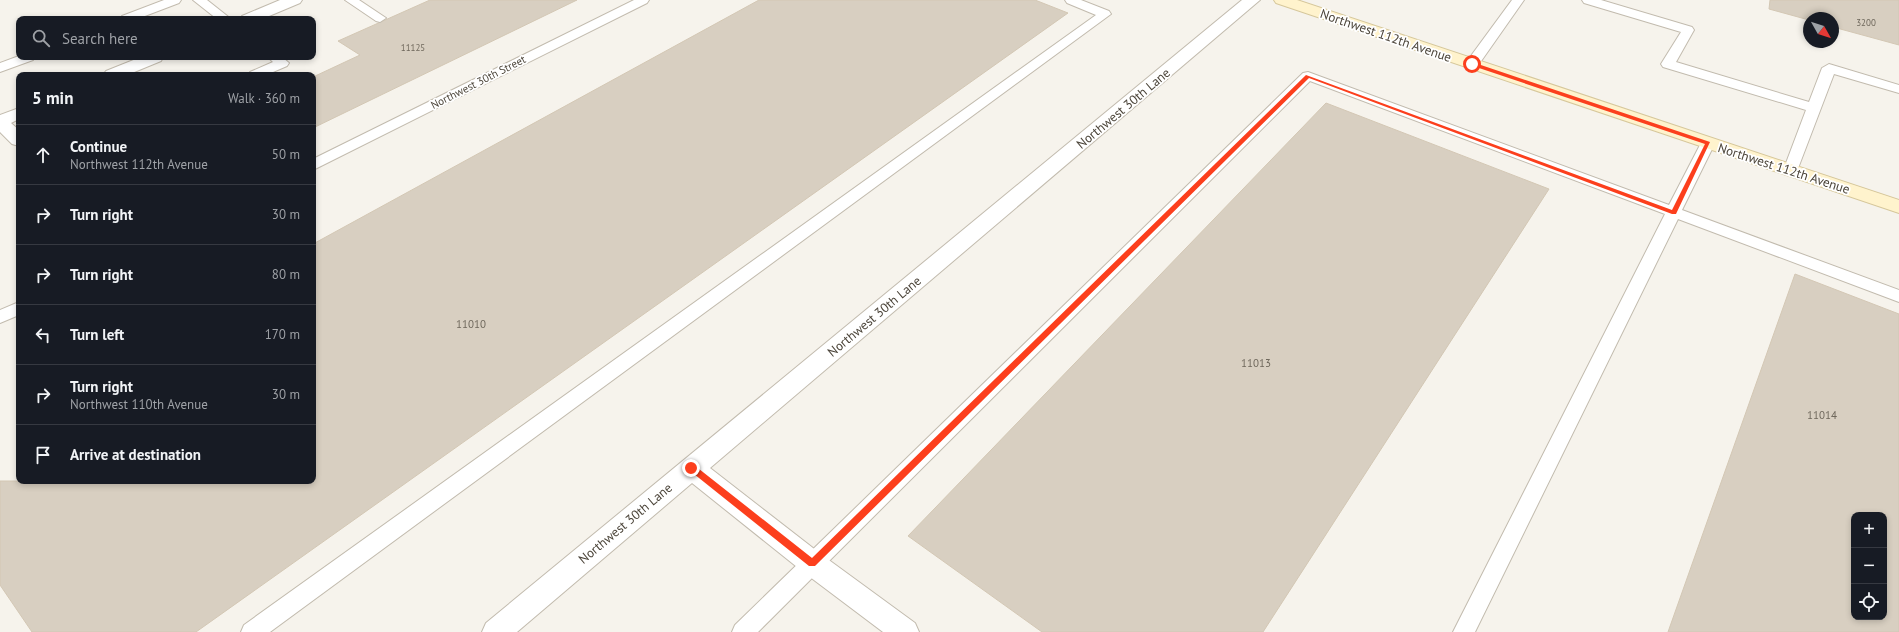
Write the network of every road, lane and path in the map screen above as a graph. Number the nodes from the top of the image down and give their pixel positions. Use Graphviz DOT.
graph roads {
  1 [pos="175,0"];
  2 [pos="199,0"];
  3 [pos="294,0"];
  4 [pos="351,0"];
  5 [pos="643,0"];
  6 [pos="1071,0"];
  7 [pos="1252,0"];
  8 [pos="1282,0"];
  9 [pos="1518,0"];
  10 [pos="1588,0"];
  11 [pos="134,16"];
  12 [pos="221,16"];
  13 [pos="255,16"];
  14 [pos="380,18"];
  15 [pos="21,60"];
  16 [pos="148,60"];
  17 [pos="278,60"];
  18 [pos="1472,64"];
  19 [pos="4,67"];
  20 [pos="119,72"];
  21 [pos="262,72"];
  22 [pos="16,74"];
  23 [pos="1899,89"];
  24 [pos="1814,108"];
  25 [pos="16,114"];
  26 [pos="0,121"];
  27 [pos="16,137"];
  28 [pos="1708,143"];
  29 [pos="316,164"];
  30 [pos="1790,170"];
  31 [pos="1899,207"];
  32 [pos="1674,212"];
  33 [pos="1899,296"];
  34 [pos="16,309"];
  35 [pos="0,317"];
  36 [pos="691,468"];
  37 [pos="812,563"];
  38 [pos="252,632"];
  39 [pos="496,632"];
  40 [pos="743,632"];
  41 [pos="905,632"];
  42 [pos="1464,632"];
  1 -- 11 [label="lane"];
  2 -- 12 [label="lane"];
  3 -- 13 [label="street"];
  4 -- 14 [label="lane"];
  5 -- 29 [label="lane, Northwest 30th Street"];
  6 -- 38 [label="lane"];
  7 -- 36 [label="street, Northwest 30th Lane"];
  8 -- 18 [label="street, Northwest 112th Avenue"];
  9 -- 18 [label="lane"];
  10 -- 24 [label="lane"];
  15 -- 19 [label="lane"];
  16 -- 20 [label="street"];
  17 -- 21 [label="lane"];
  18 -- 28 [label="street, Northwest 112th Avenue"];
  19 -- 22 [label="lane"];
  23 -- 24 [label="lane"];
  24 -- 30 [label="lane"];
  25 -- 26 [label="street"];
  26 -- 27 [label="street"];
  28 -- 30 [label="street, Northwest 112th Avenue"];
  28 -- 32 [label="lane"];
  30 -- 31 [label="street, Northwest 112th Avenue"];
  32 -- 33 [label="lane"];
  32 -- 37 [label="lane"];
  32 -- 42 [label="lane"];
  34 -- 35 [label="lane"];
  36 -- 37 [label="street"];
  36 -- 39 [label="street, Northwest 30th Lane"];
  37 -- 40 [label="lane"];
  37 -- 41 [label="street"];
}
